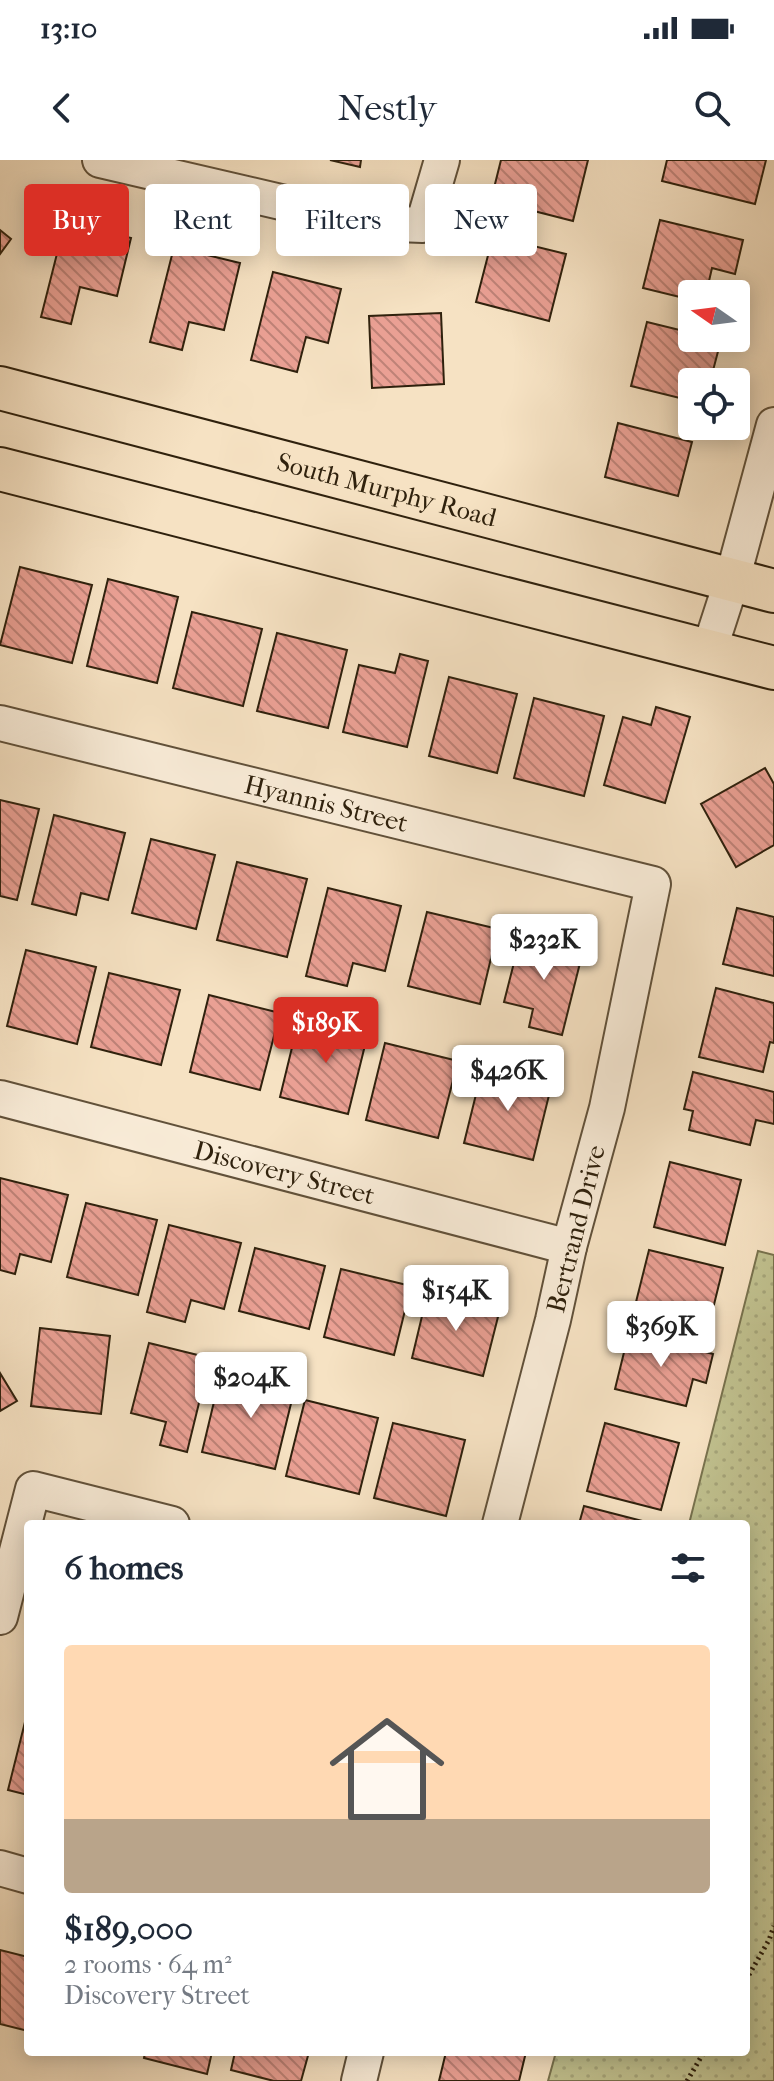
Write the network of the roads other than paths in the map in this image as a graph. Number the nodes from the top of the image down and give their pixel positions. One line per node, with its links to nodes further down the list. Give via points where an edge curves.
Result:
1 (100, 160): 2 (street, via 371,223 423,225)
2 (439, 171)
3 (0, 388): 6 (main road, South Murphy Road)
4 (774, 425): 6 (street)
5 (0, 469): 8 (main road)
6 (732, 580): 7 (main road, South Murphy Road); 8 (street)
7 (774, 591)
8 (709, 651): 9 (main road)
9 (774, 668)
10 (0, 723): 11 (street, Hyannis Street)
11 (653, 884): 13 (street, Bertrand Drive, via 607,1108)
12 (0, 1098): 13 (street, Discovery Street)
13 (569, 1247): 16 (street, Bertrand Drive)
14 (25, 1520): 15 (street, via 33,1489)
15 (156, 1520)
16 (501, 1520)
17 (24, 1524): 18 (street)
18 (0, 1617)
19 (0, 1868): 20 (street)
20 (24, 1875)
21 (365, 2056): 22 (street)
22 (359, 2081)

